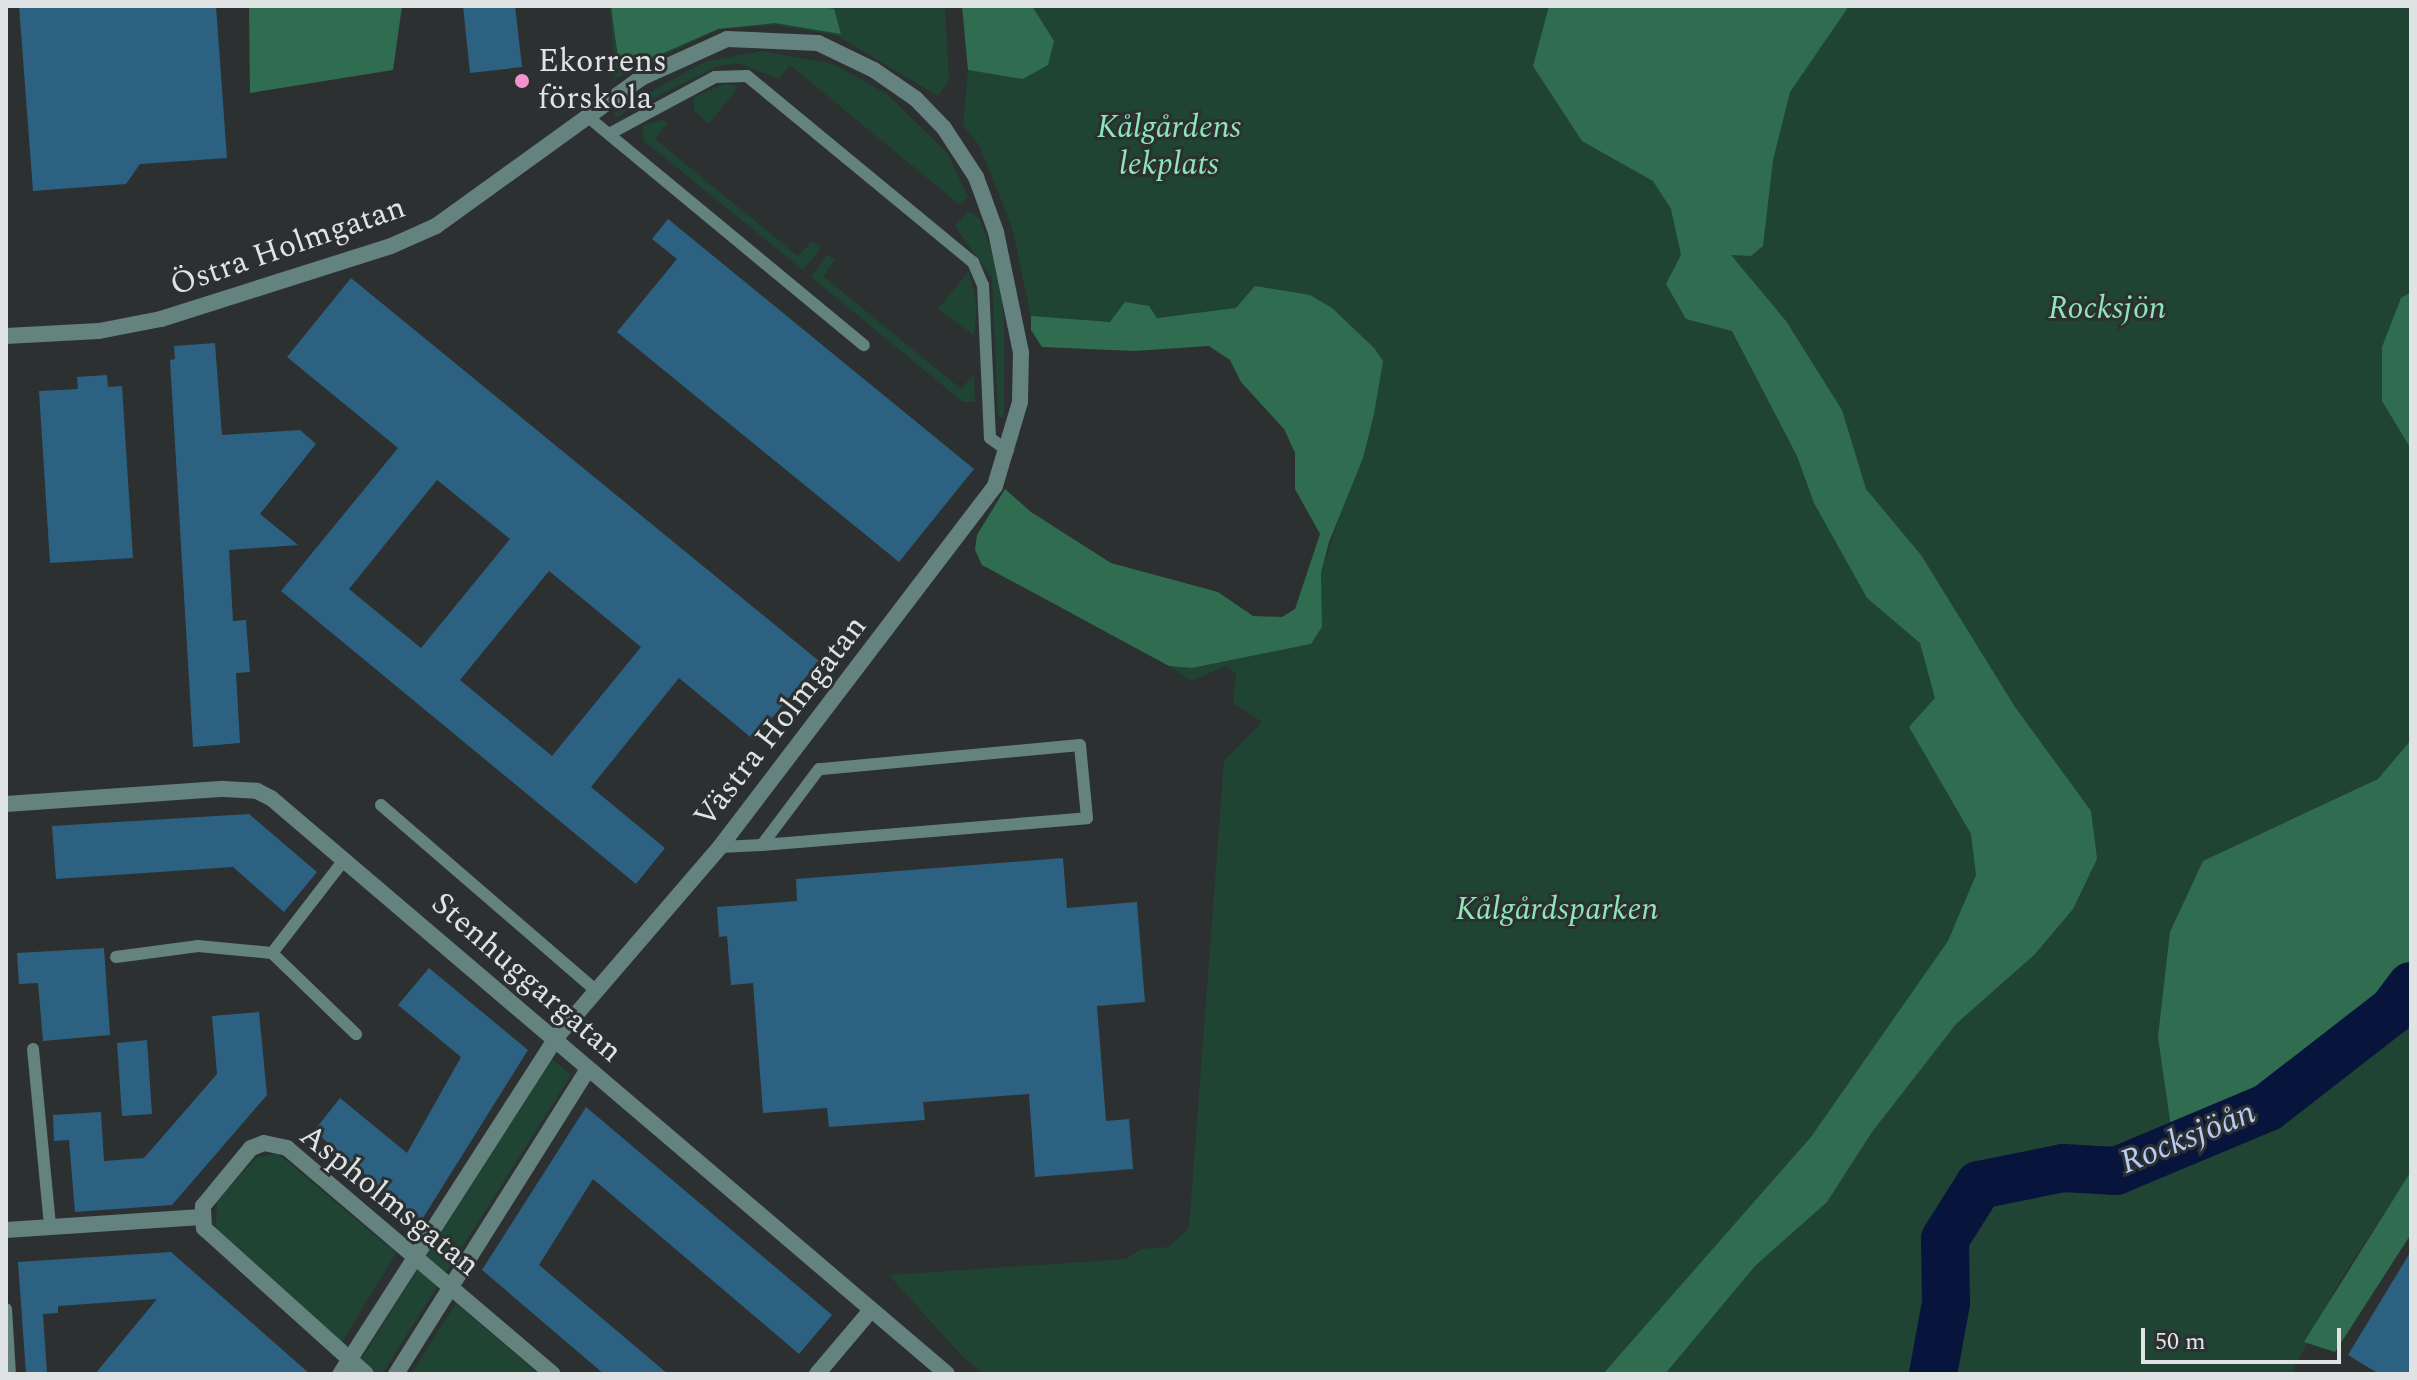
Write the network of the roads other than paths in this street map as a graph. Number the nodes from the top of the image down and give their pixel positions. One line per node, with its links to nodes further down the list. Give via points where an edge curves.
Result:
1 (588, 117): 2 (lane); 3 (street, Östra Holmgatan, via 436,226 391,246 161,319 99,331); 5 (street, Östra Holmgatan, via 641,78 740,39 818,43 874,70 916,99 944,128 976,177 1011,286 1021,353 1020,402)
2 (609, 134): 4 (lane); 5 (lane, via 715,77 747,76 973,262 983,285 990,438)
3 (6, 336)
4 (864, 345)
5 (1010, 446): 9 (street, Västra Holmgatan, via 995,486 945,557)
6 (6, 804): 10 (street, Stenhuggargatan, via 257,791)
7 (381, 805): 13 (lane)
8 (762, 845): 8 (lane, via 1087,818 1080,745 819,769); 9 (lane)
9 (720, 847): 13 (street, Västra Holmgatan)
10 (344, 860): 11 (lane); 15 (street, Stenhuggargatan)
11 (272, 953): 12 (lane, via 198,946); 14 (lane)
12 (116, 957)
13 (598, 992): 15 (street, Västra Holmgatan)
14 (356, 1034)
15 (556, 1038): 17 (street, Stenhuggargatan); 21 (street)
16 (33, 1049): 19 (lane)
17 (588, 1069): 22 (street); 24 (street, Stenhuggargatan)
18 (202, 1217): 19 (street); 21 (street, Aspholmsgatan, via 203,1206 251,1148 274,1143 287,1148); 25 (street, via 212,1240)
19 (50, 1227): 20 (street)
20 (6, 1230)
21 (415, 1256): 22 (street, Aspholmsgatan); 25 (street)
22 (450, 1286): 29 (street); 30 (street, Aspholmsgatan)
23 (6, 1309): 26 (lane)
24 (871, 1310): 31 (street); 32 (street, Stenhuggargatan)
25 (349, 1358): 27 (street); 28 (street)
26 (10, 1374)
27 (340, 1374)
28 (366, 1374)
29 (396, 1374)
30 (553, 1374)
31 (817, 1374)
32 (947, 1374)

